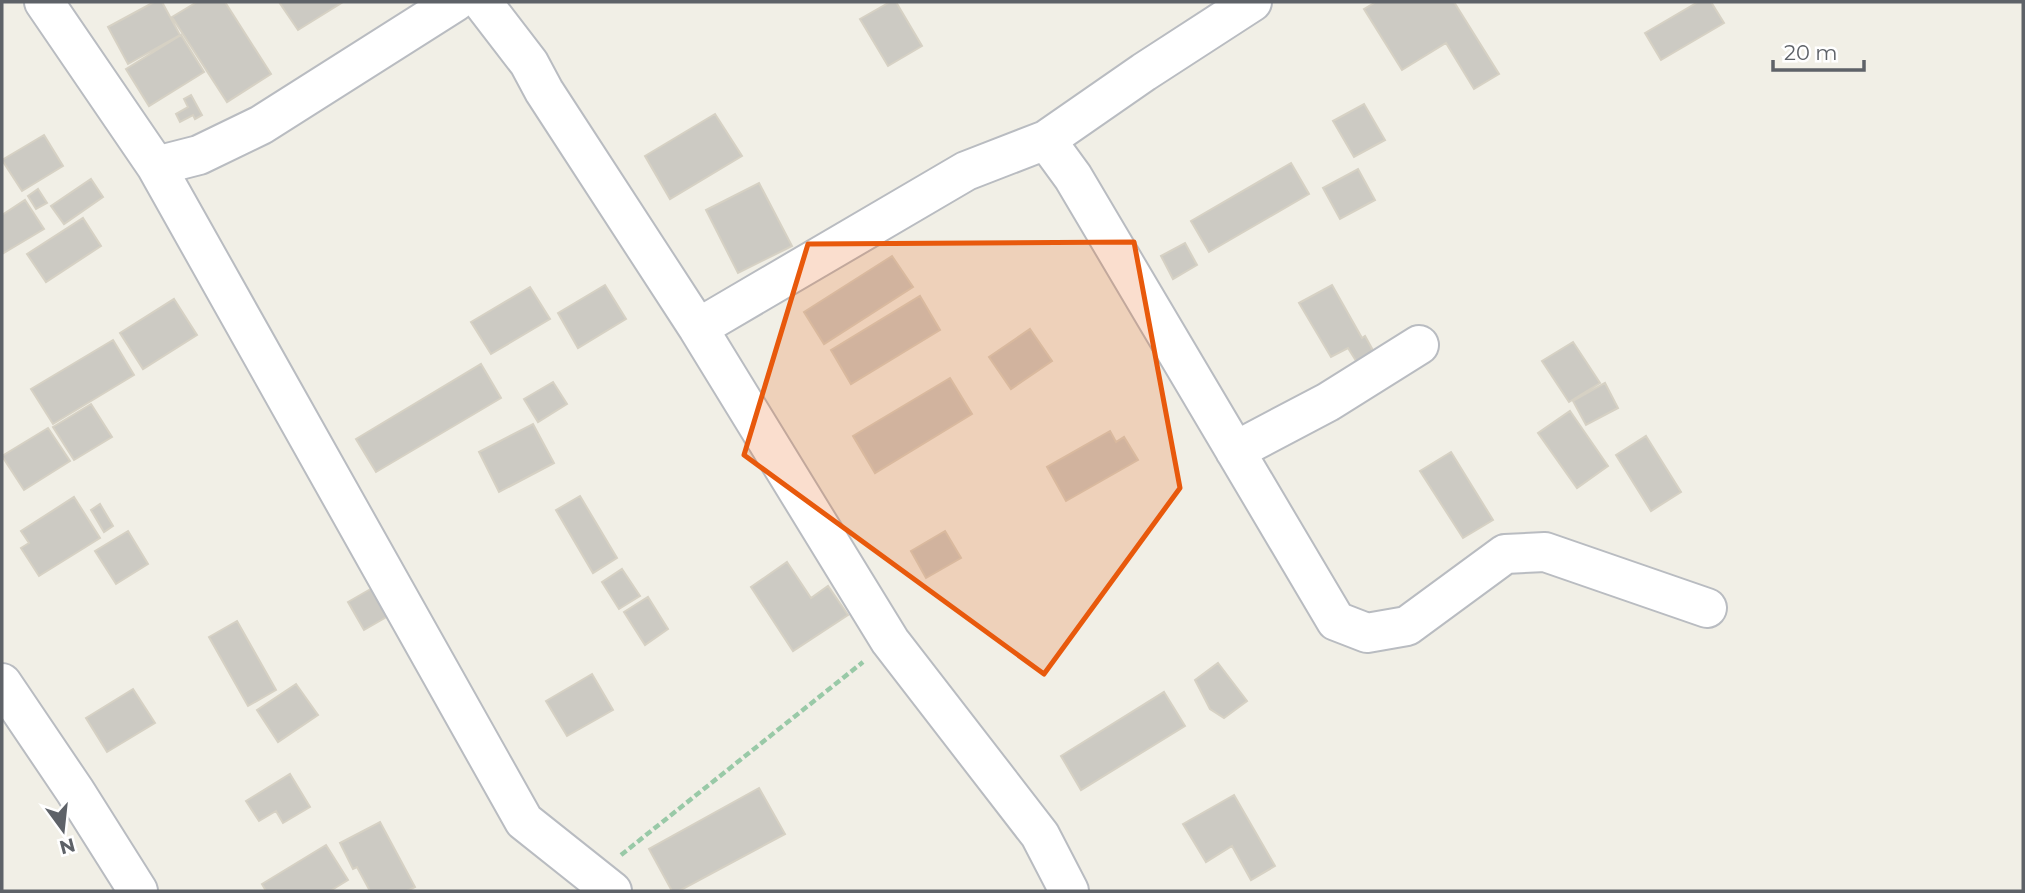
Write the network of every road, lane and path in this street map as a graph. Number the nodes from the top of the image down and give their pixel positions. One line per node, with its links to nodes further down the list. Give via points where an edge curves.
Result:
1 (44, 2): 6 (street)
2 (455, 2): 6 (street, via 261,125 199,155)
3 (482, 2): 7 (street, via 529,63)
4 (1252, 2): 5 (street)
5 (1046, 140): 7 (street, via 966,171); 9 (street, via 1073,177)
6 (156, 166): 13 (street, via 524,821)
7 (698, 328): 11 (street)
8 (1419, 345): 9 (street, via 1328,402)
9 (1235, 451): 10 (street, via 1336,621 1367,633 1407,626 1505,554 1545,552)
10 (1707, 608)
11 (890, 641): 13 (path); 15 (street, via 1040,835)
12 (2, 683): 14 (street)
13 (602, 884)
14 (138, 891)
15 (1069, 891)

